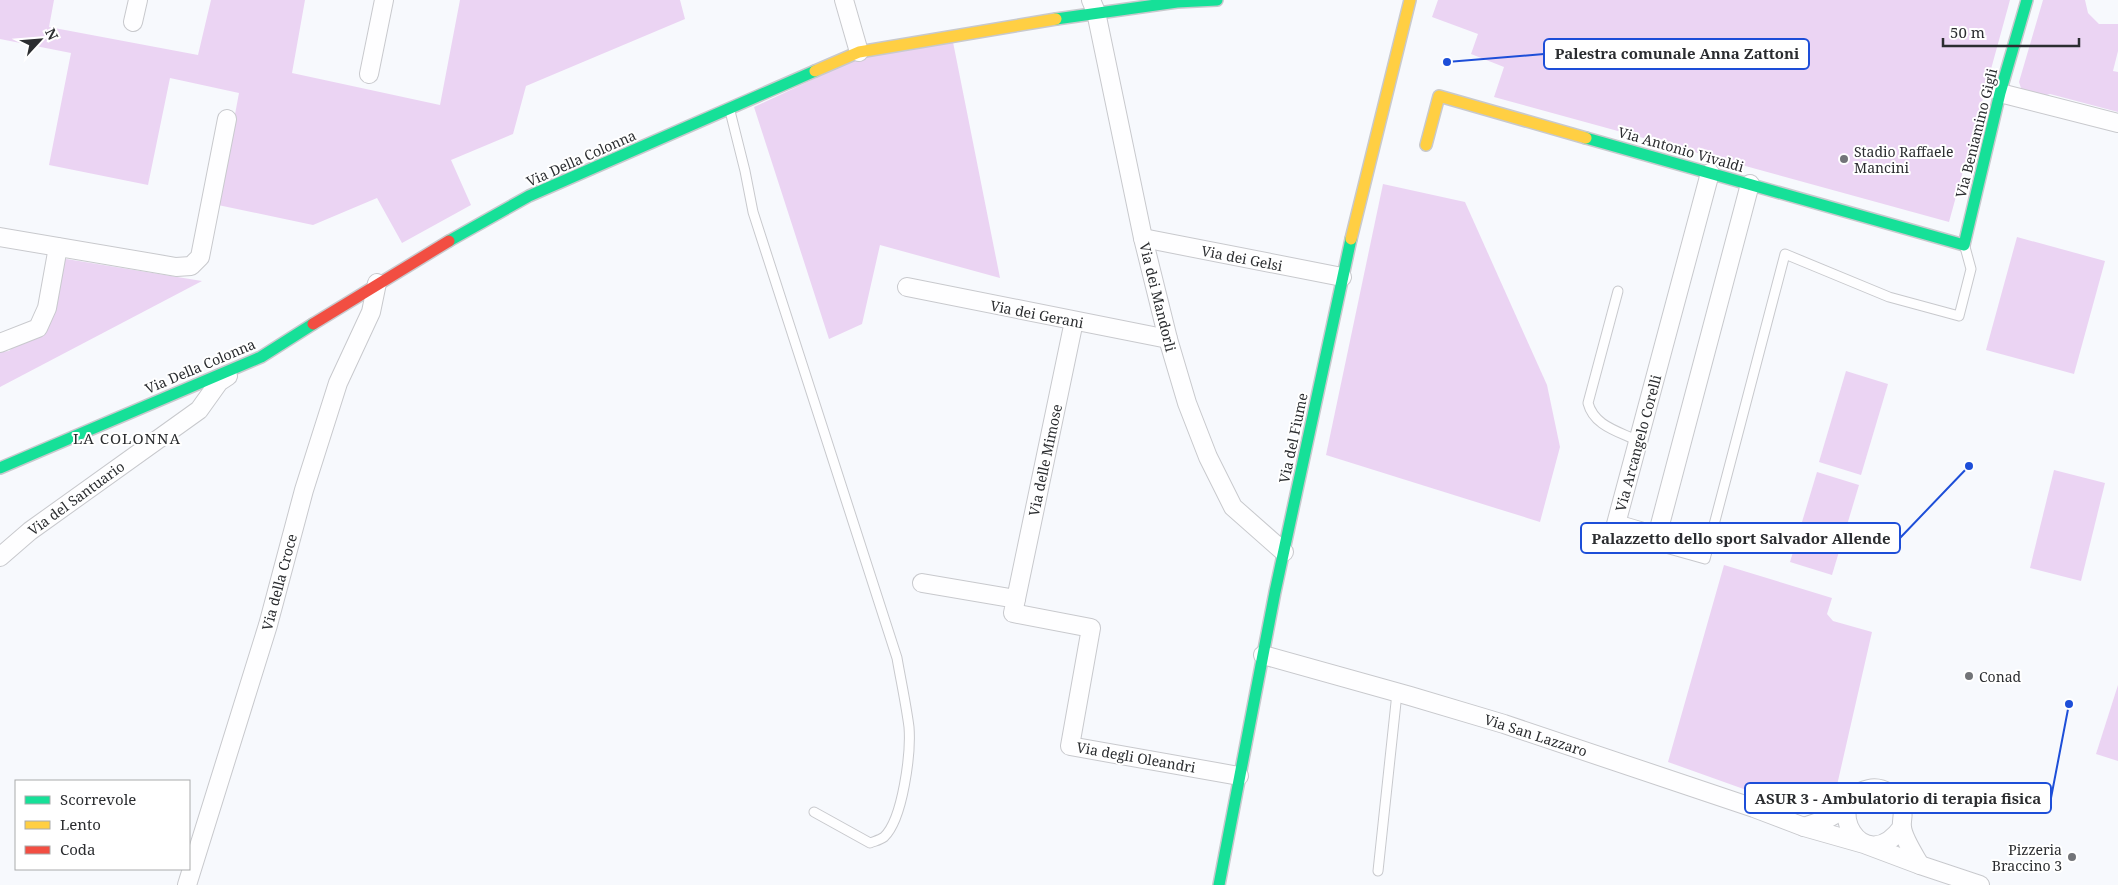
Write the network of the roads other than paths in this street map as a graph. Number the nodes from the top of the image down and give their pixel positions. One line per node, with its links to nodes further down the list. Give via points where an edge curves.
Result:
1 (138, 0): 8 (street)
2 (384, 0): 10 (street)
3 (844, 0): 9 (street)
4 (1217, 0): 7 (street, Via Della Colonna)
5 (1410, 0): 22 (street, Via del Fiume, via 1386,86)
6 (2027, 0): 11 (street, Via Beniamino Gigli)
7 (1093, 6): 9 (street, Via Della Colonna); 19 (street, Via dei Mandorli)
8 (134, 22)
9 (859, 52): 12 (street, Via Della Colonna)
10 (370, 74)
11 (2000, 93): 14 (street); 20 (street, Via Beniamino Gigli)
12 (729, 110): 23 (street, Via Della Colonna, via 529,196); 41 (lane, via 753,212 898,658 909,728 901,804 893,825 883,838 870,843)
13 (228, 119): 21 (street, via 200,257 191,266 176,267)
14 (2118, 122)
15 (1426, 145): 16 (street, Via Antonio Vivaldi, via 1439,96)
16 (1710, 173): 17 (street, Via Antonio Vivaldi); 30 (street, Via Arcangelo Corelli)
17 (1750, 184): 20 (street, Via Antonio Vivaldi); 32 (street)
18 (0, 237): 21 (street)
19 (1142, 238): 22 (street, Via dei Gelsi); 27 (street, Via dei Mandorli)
20 (1964, 245): 32 (lane, via 1971,269 1959,316 1889,297 1786,254 1705,559 1662,547)
21 (58, 246): 28 (street, via 47,308 38,328)
22 (1342, 277): 33 (street, Via del Fiume)
23 (377, 283): 29 (street, Via Della Colonna, via 261,357); 47 (street, Via della Croce, via 371,312 338,383 304,490 268,625)
24 (907, 287): 26 (street, Via dei Gerani)
25 (1618, 291): 30 (lane, via 1588,403 1599,422)
26 (1074, 321): 27 (street, Via dei Gerani); 36 (street, Via delle Mimose)
27 (1168, 339): 33 (street, Via dei Mandorli, via 1204,448 1233,507)
28 (0, 343)
29 (244, 364): 31 (street, Via Della Colonna); 34 (street, Via del Santuario, via 218,382 199,410 30,531)
30 (1638, 441): 32 (street, Via Arcangelo Corelli, via 1616,524)
31 (0, 468)
32 (1657, 536)
33 (1284, 552): 37 (street, Via del Fiume)
34 (0, 557)
35 (922, 582): 36 (street)
36 (1016, 600): 39 (street, Via degli Oleandri, via 1013,613 1092,628 1070,746)
37 (1263, 656): 38 (street, Via San Lazzaro); 39 (street, Via del Fiume)
38 (1397, 693): 42 (street, Via San Lazzaro, via 1504,724); 46 (lane)
39 (1239, 776): 48 (street, Via del Fiume)
40 (1848, 807): 42 (street); 43 (street, via 1860,792 1880,788 1893,794 1899,802 1904,818); 44 (street, Via San Lazzaro, via 1848,828)
41 (814, 812)
42 (1804, 827): 44 (street, Via San Lazzaro)
43 (1902, 828): 44 (street, Via San Lazzaro, via 1884,844); 45 (street)
44 (1864, 844): 45 (street, Via San Lazzaro)
45 (1920, 865): 49 (street, Via San Lazzaro)
46 (1378, 871)
47 (188, 885)
48 (1219, 885)
49 (1980, 885)

